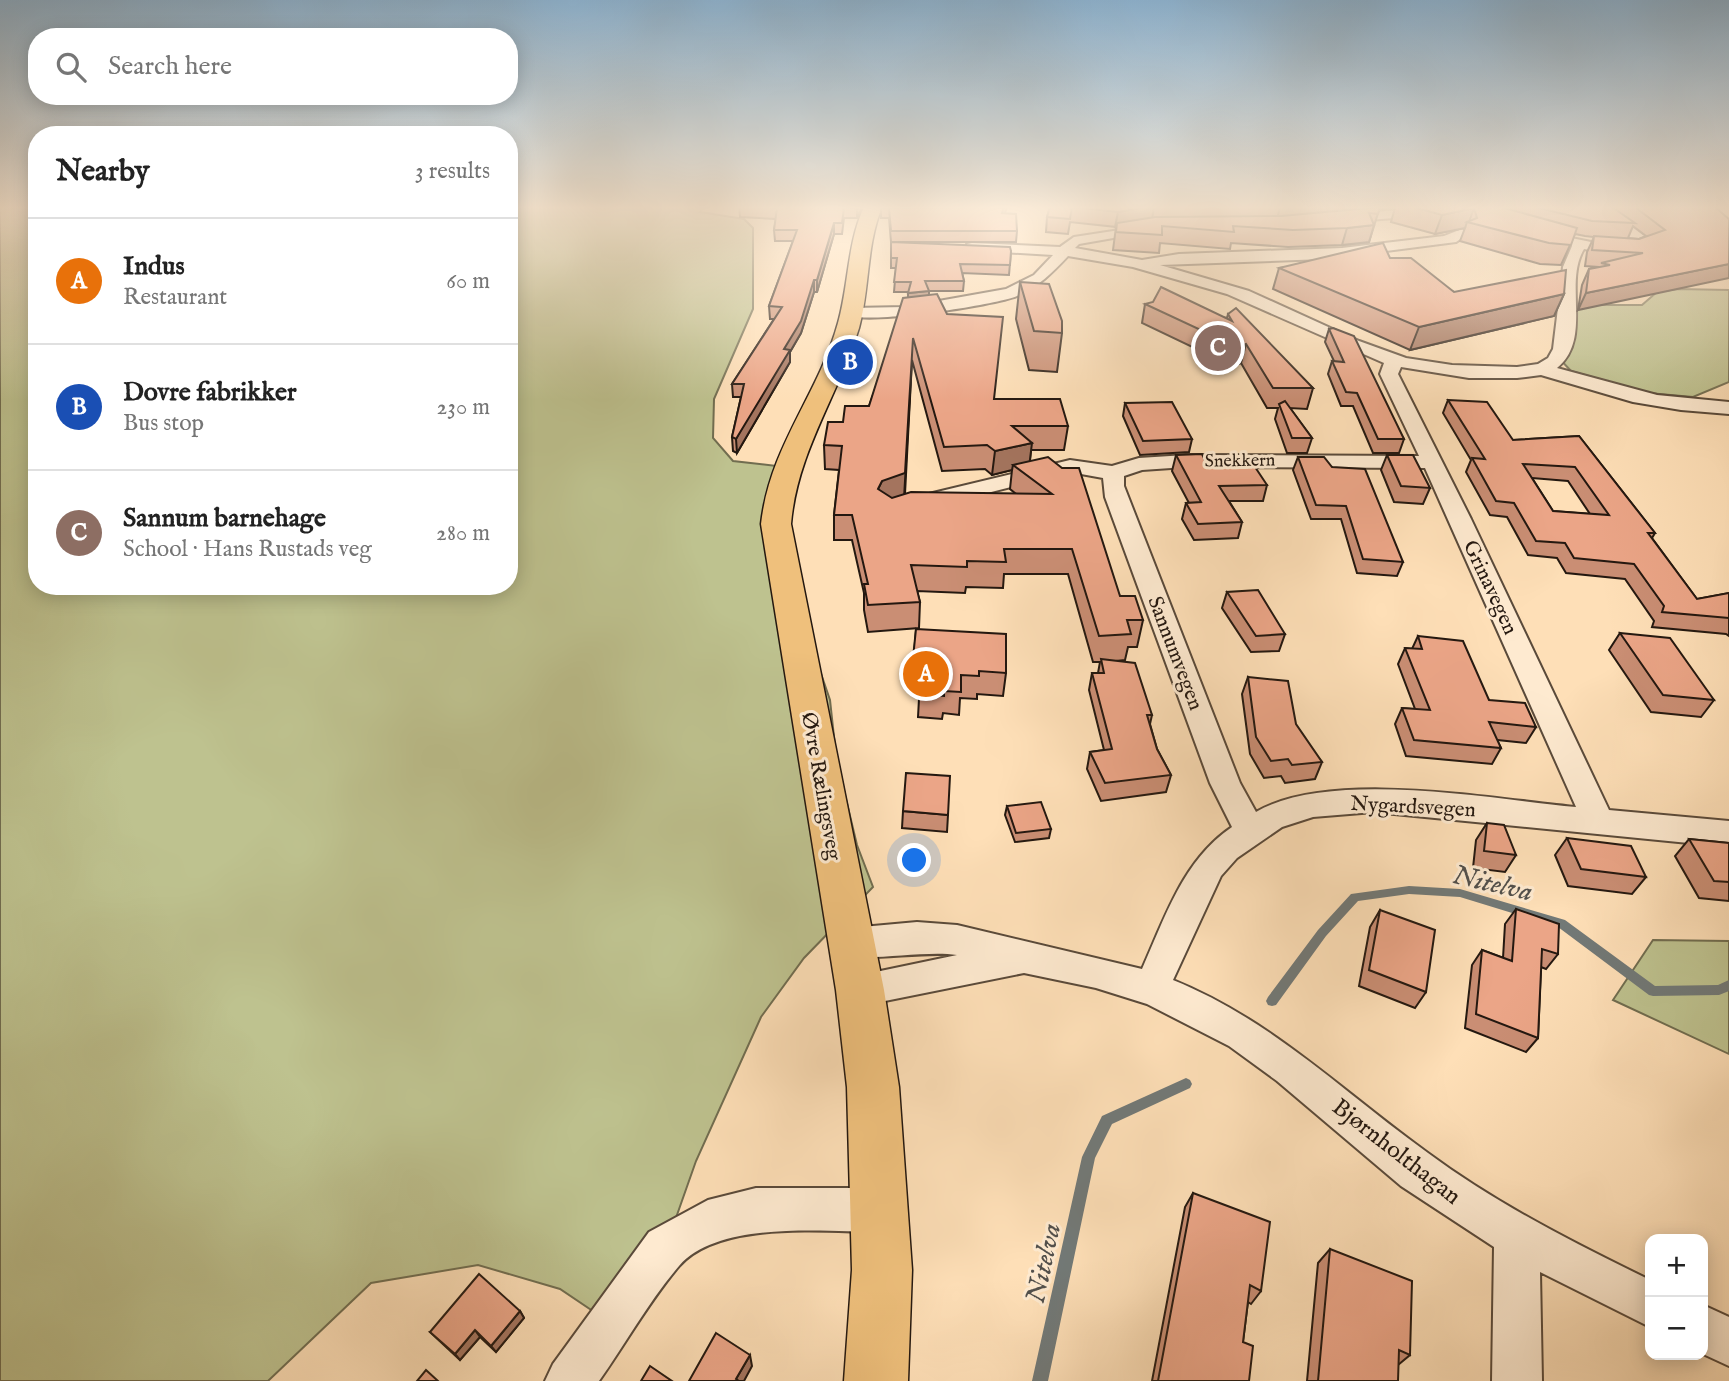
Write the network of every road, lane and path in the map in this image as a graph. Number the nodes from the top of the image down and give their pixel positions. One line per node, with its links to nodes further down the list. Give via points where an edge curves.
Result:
1 (859, 271): 7 (main road, Øvre Rælingsveg)
2 (1045, 271): 7 (street, via 1010,293 905,312)
3 (1167, 271): 8 (street, via 1242,294)
4 (1277, 271): 6 (street)
5 (1570, 271): 9 (street, via 1569,314 1559,354)
6 (1280, 273)
7 (851, 313): 20 (main road, Øvre Rælingsveg, via 786,467 778,491 776,524)
8 (1398, 361): 9 (street, via 1455,372); 13 (street, Grinavegen, via 1389,374)
9 (1541, 369): 10 (street, via 1617,394)
10 (1702, 408): 11 (street); 12 (street)
11 (1729, 408)
12 (1729, 421)
13 (1431, 462): 14 (street, Snekkern, via 1186,461 1139,464); 16 (street, Grinavegen)
14 (1114, 473): 15 (street, Snekkern, via 1060,467); 17 (street, Sannumvegen, via 1116,497 1225,783)
15 (903, 509)
16 (1597, 819): 17 (street, Nygardsvegen, via 1374,800 1311,806); 18 (street, Nygardsvegen)
17 (1250, 830): 21 (street, Nygardsvegen, via 1209,867)
18 (1729, 834)
19 (1026, 958): 20 (street); 20 (street, via 955,940 922,937); 21 (street)
20 (855, 967): 22 (main road, Øvre Rælingsveg, via 873,1087)
21 (1152, 987): 23 (street, Bjørnholthagan, via 1270,1052 1413,1168)
22 (881, 1210): 27 (street, via 757,1210 708,1222 665,1248); 28 (main road, Øvre Rælingsveg)
23 (1517, 1236): 24 (street, Bjørnholthagan); 29 (street)
24 (1645, 1301)
25 (1708, 1332): 26 (street)
26 (1729, 1342)
27 (570, 1381)
28 (876, 1381)
29 (1517, 1381)

